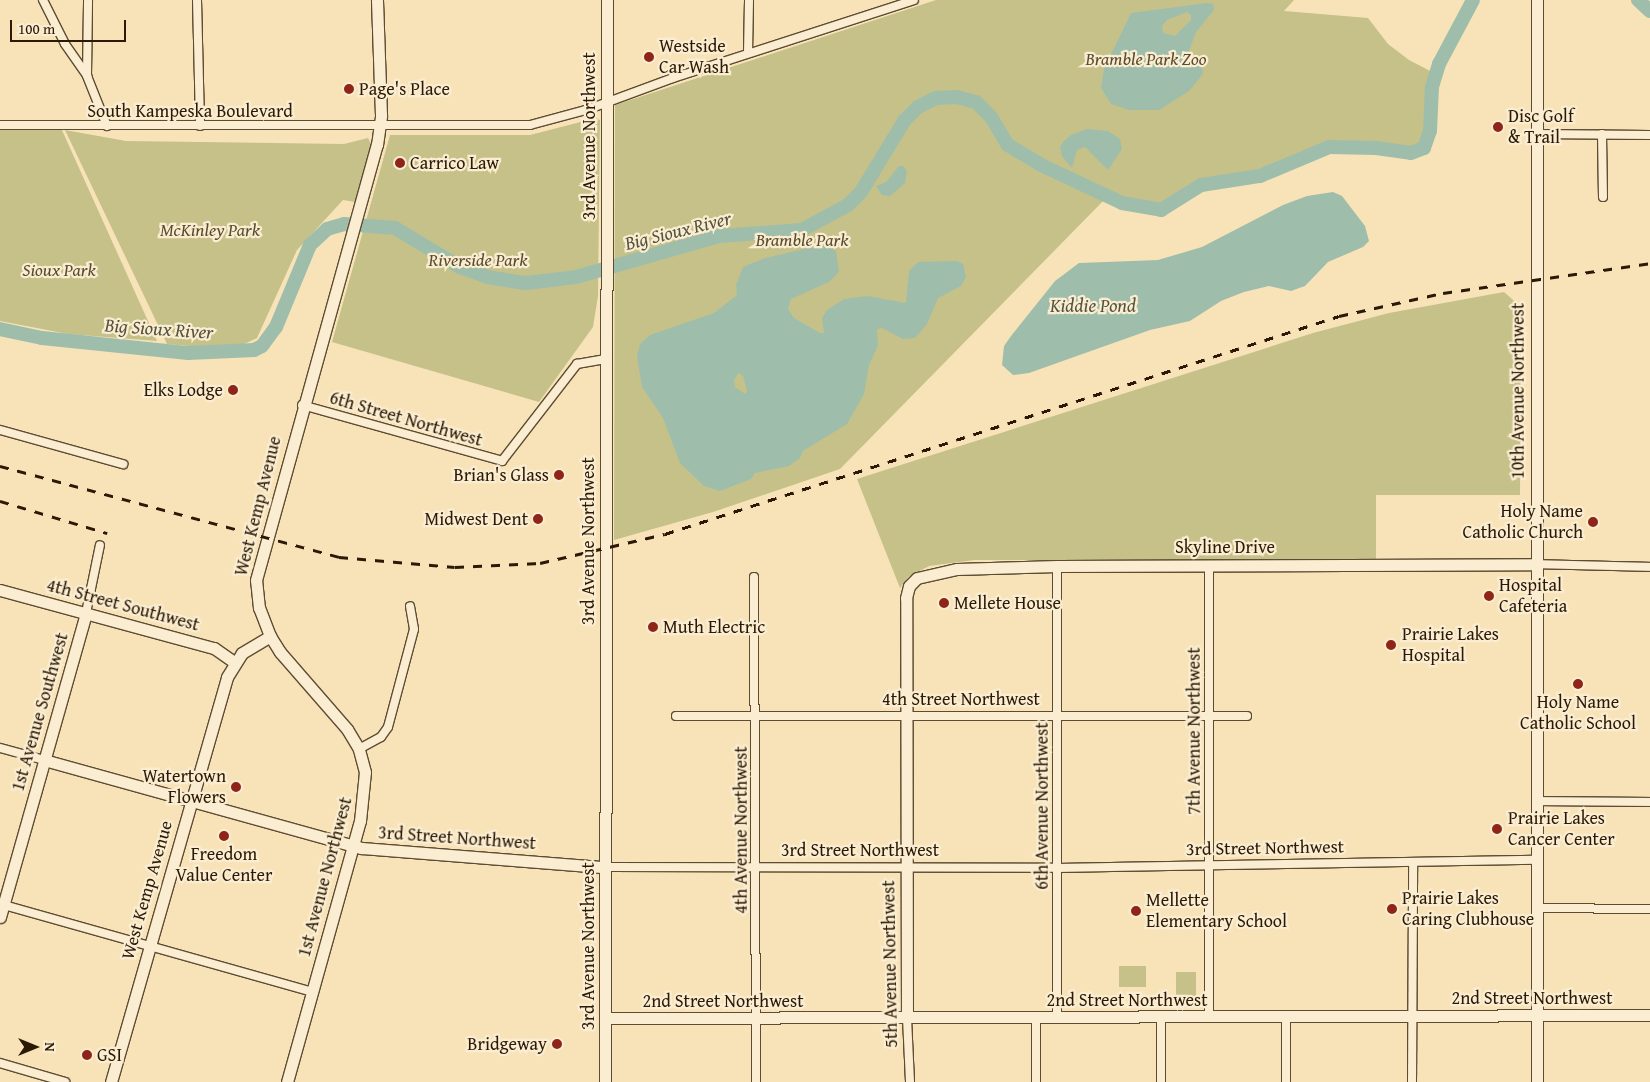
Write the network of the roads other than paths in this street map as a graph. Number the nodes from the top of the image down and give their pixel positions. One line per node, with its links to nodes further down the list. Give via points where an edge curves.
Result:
1 (42, 0): 11 (street, via 65,44)
2 (88, 0): 11 (street)
3 (197, 0): 15 (street)
4 (377, 0): 16 (street, West Kemp Avenue)
5 (607, 0): 12 (street, 3rd Avenue Northwest)
6 (749, 0): 10 (street)
7 (914, 0): 9 (street, South Kampeska Boulevard)
8 (1537, 0): 17 (street, 10th Avenue Northwest)
9 (896, 3): 10 (street, South Kampeska Boulevard)
10 (748, 53): 12 (street, South Kampeska Boulevard)
11 (87, 76): 14 (street)
12 (606, 101): 16 (street, South Kampeska Boulevard, via 551,121 518,126); 21 (street, 3rd Avenue Northwest)
13 (0, 125): 14 (street, South Kampeska Boulevard)
14 (107, 126): 15 (street, South Kampeska Boulevard)
15 (200, 126): 16 (street, South Kampeska Boulevard)
16 (380, 127): 22 (street, West Kemp Avenue)
17 (1535, 134): 18 (street); 26 (street, 10th Avenue Northwest)
18 (1602, 134): 19 (street); 20 (street)
19 (1650, 135)
20 (1603, 197)
21 (606, 359): 22 (street, 6th Street Northwest, via 577,364 502,461); 53 (street, 3rd Avenue Northwest)
22 (302, 405): 35 (street, West Kemp Avenue, via 257,570 257,598)
23 (0, 430): 24 (street)
24 (123, 464)
25 (100, 545): 34 (street, 1st Avenue Southwest)
26 (1535, 564): 27 (street, Skyline Drive); 29 (street); 47 (street, 10th Avenue Northwest)
27 (1209, 565): 28 (street, Skyline Drive); 39 (street, 7th Avenue Northwest)
28 (1057, 566): 31 (street, Skyline Drive, via 957,569); 38 (street, 6th Avenue Northwest)
29 (1650, 567)
30 (754, 577): 41 (street, 4th Avenue Northwest)
31 (916, 578): 42 (street, 5th Avenue Northwest, via 909,586 906,598)
32 (0, 590): 34 (street, 4th Street Southwest)
33 (410, 606): 44 (street, via 414,629 388,727 381,737)
34 (86, 613): 36 (street, 4th Street Southwest, via 214,648); 45 (street, 1st Avenue Southwest)
35 (270, 636): 36 (street, via 248,648); 44 (street, via 347,729)
36 (234, 662): 46 (street, West Kemp Avenue)
37 (676, 716): 41 (street, 4th Street Northwest)
38 (1057, 716): 39 (street, 4th Street Northwest); 42 (street, 4th Street Northwest); 56 (street, 6th Avenue Northwest)
39 (1208, 716): 40 (street, 4th Street Northwest); 52 (street, 7th Avenue Northwest)
40 (1247, 716)
41 (756, 717): 42 (street, 4th Street Northwest); 54 (street, 4th Avenue Northwest)
42 (907, 717): 55 (street, 5th Avenue Northwest)
43 (0, 748): 45 (street)
44 (359, 750): 49 (street, 1st Avenue Northwest, via 365,772 365,795)
45 (44, 760): 46 (street, 3rd Street Northwest); 59 (street, 1st Avenue Southwest)
46 (191, 800): 49 (street, 3rd Street Northwest); 60 (street, West Kemp Avenue)
47 (1536, 802): 48 (street); 50 (street, 10th Avenue Northwest)
48 (1650, 802)
49 (353, 846): 53 (street, 3rd Street Northwest); 61 (street, 1st Avenue Northwest)
50 (1536, 860): 51 (street, 3rd Street Northwest); 57 (street, 10th Avenue Northwest)
51 (1413, 864): 52 (street, 3rd Street Northwest); 64 (street)
52 (1209, 866): 56 (street, 3rd Street Northwest); 67 (street, 7th Avenue Northwest)
53 (605, 867): 54 (street, 3rd Street Northwest); 68 (street, 3rd Avenue Northwest)
54 (757, 867): 55 (street, 3rd Street Northwest); 69 (street, 4th Avenue Northwest)
55 (905, 867): 56 (street, 3rd Street Northwest); 70 (street, 5th Avenue Northwest)
56 (1058, 868): 72 (street, 6th Avenue Northwest)
57 (1536, 908): 58 (street); 65 (street, 10th Avenue Northwest)
58 (1650, 908)
59 (1, 909): 60 (street)
60 (149, 946): 61 (street); 75 (street, West Kemp Avenue)
61 (312, 992): 76 (street, 1st Avenue Northwest)
62 (1650, 1015): 65 (street, 2nd Street Northwest)
63 (1286, 1016): 64 (street, 2nd Street Northwest); 67 (street, 2nd Street Northwest); 82 (street)
64 (1412, 1016): 65 (street, 2nd Street Northwest); 83 (street)
65 (1537, 1016): 84 (street, 10th Avenue Northwest)
66 (1161, 1017): 67 (street, 2nd Street Northwest); 72 (street, 2nd Street Northwest); 81 (street)
67 (1210, 1017)
68 (605, 1018): 69 (street, 2nd Street Northwest); 77 (street, 3rd Avenue Northwest)
69 (756, 1018): 70 (street, 2nd Street Northwest); 78 (street, 4th Avenue Northwest)
70 (907, 1018): 71 (street, 2nd Street Northwest); 79 (street, 5th Avenue Northwest)
71 (1036, 1018): 72 (street, 2nd Street Northwest); 80 (street)
72 (1058, 1018)
73 (0, 1063): 74 (street)
74 (65, 1082)
75 (111, 1082)
76 (287, 1082)
77 (605, 1082)
78 (756, 1082)
79 (910, 1082)
80 (1036, 1082)
81 (1161, 1082)
82 (1286, 1082)
83 (1412, 1082)
84 (1537, 1082)

